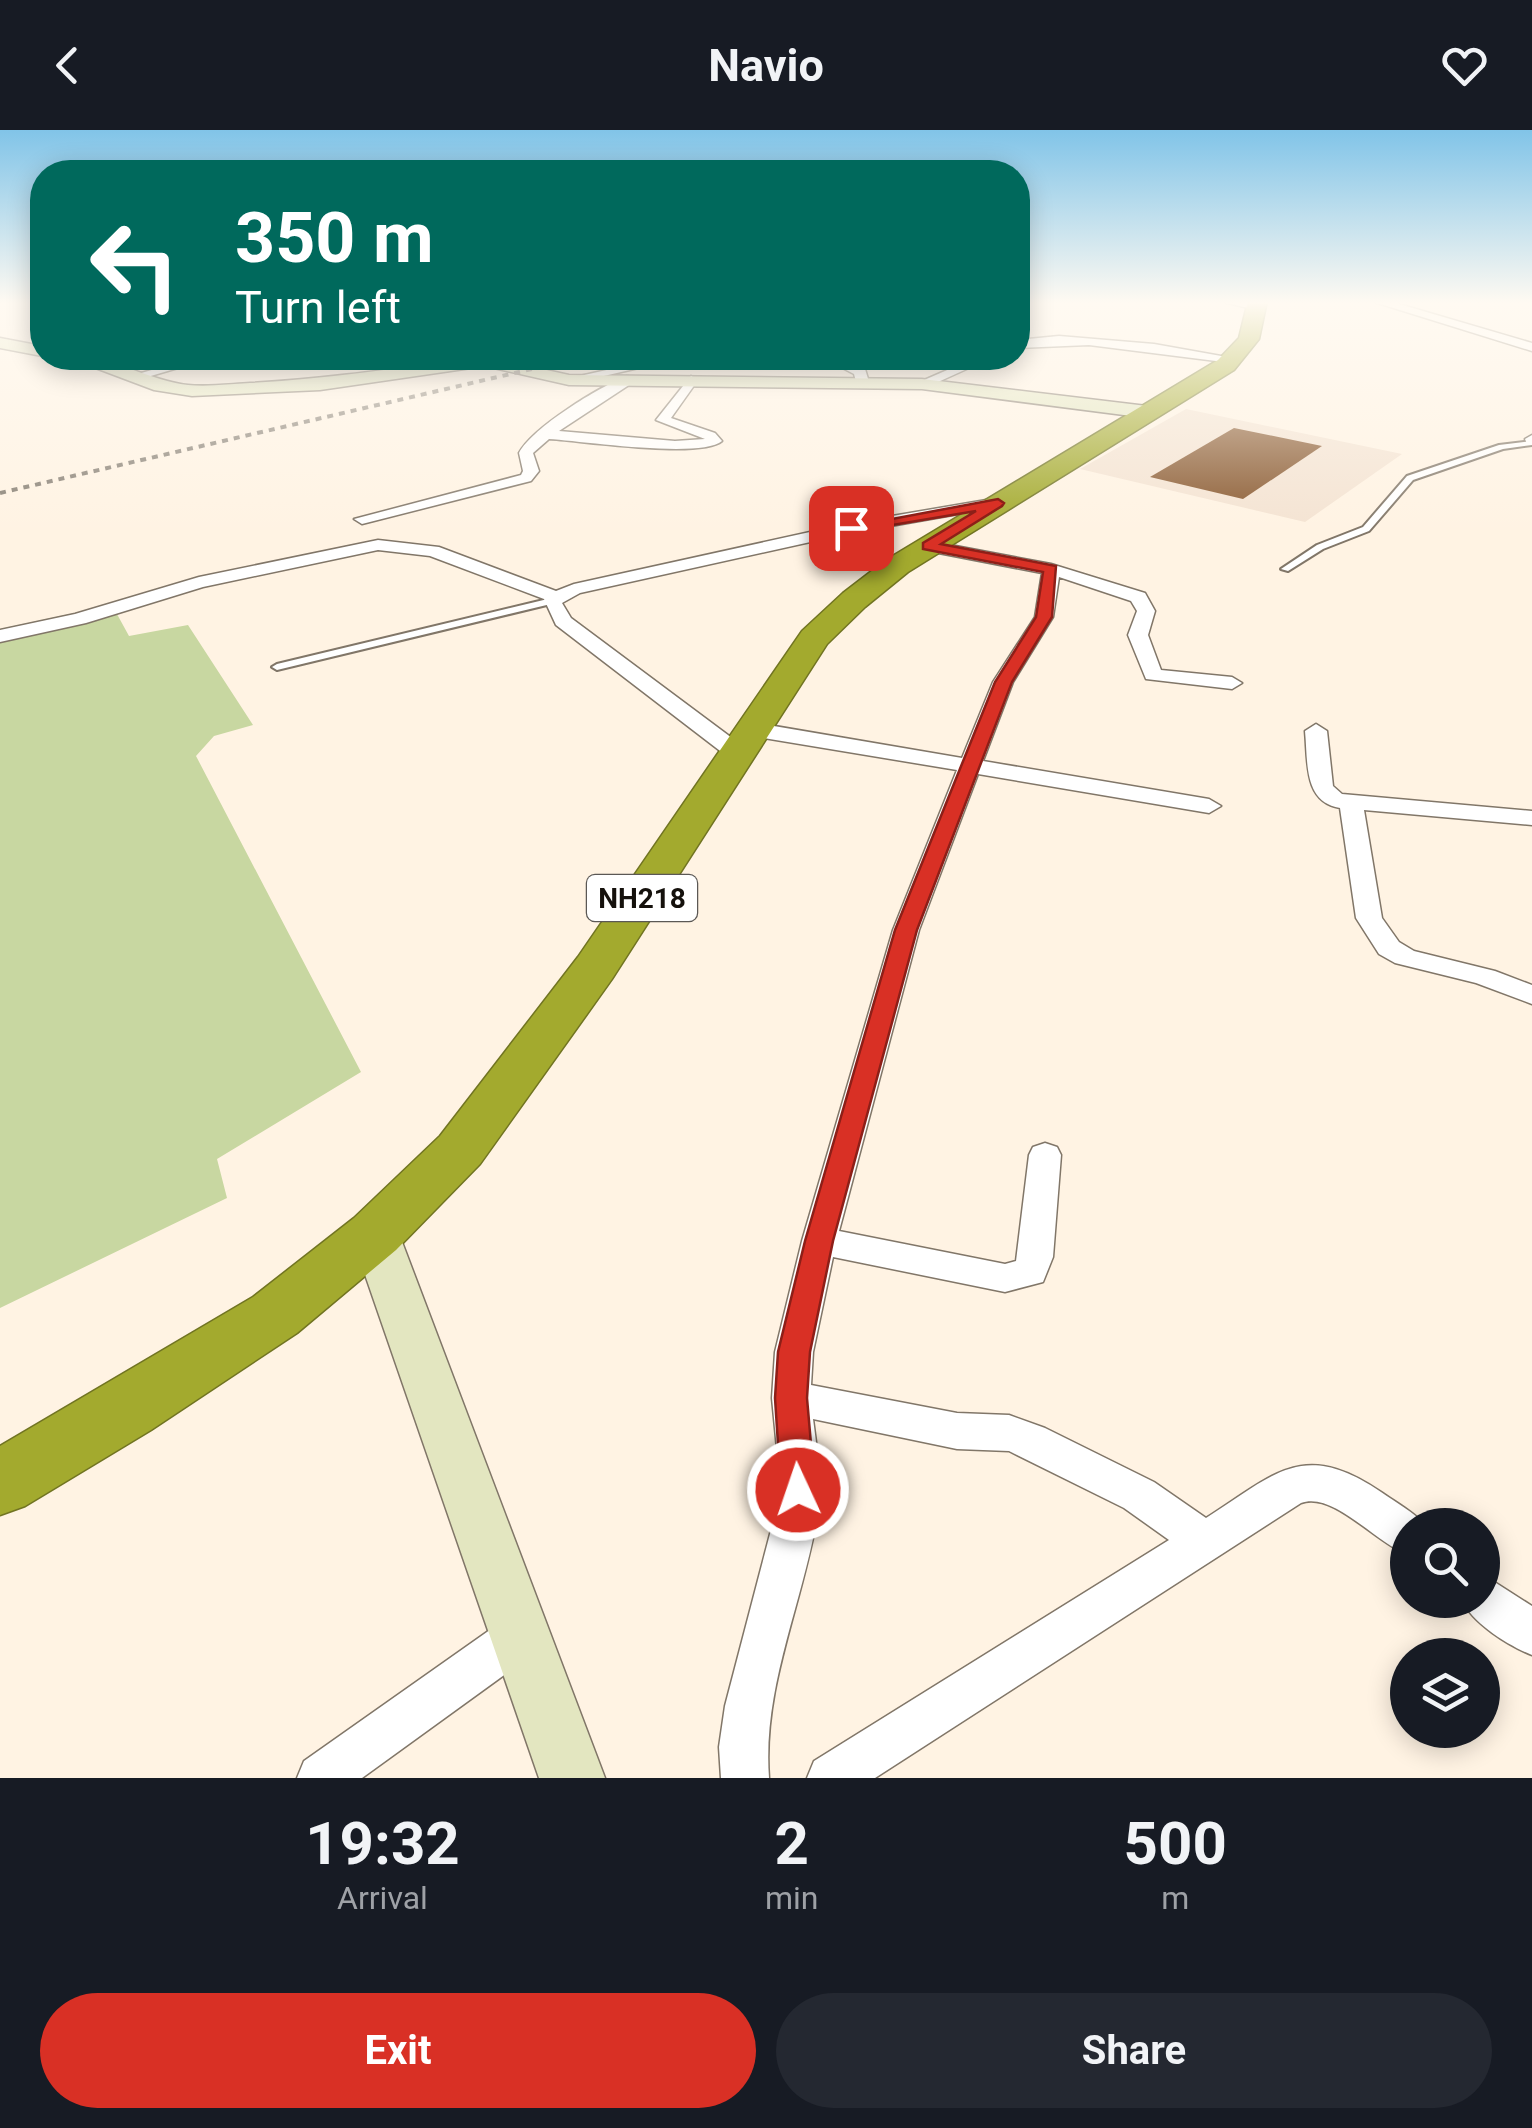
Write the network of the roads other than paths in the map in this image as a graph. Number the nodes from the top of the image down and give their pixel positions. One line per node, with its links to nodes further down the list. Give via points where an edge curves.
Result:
1 (142, 378): 2 (street, via 172,389 235,391)
2 (369, 378)
3 (560, 378): 8 (street)
4 (579, 378): 8 (street)
5 (861, 378): 11 (street)
6 (937, 378): 12 (street)
7 (1203, 378): 13 (highway, NH218)
8 (569, 380): 9 (street)
9 (627, 380): 10 (street); 14 (street)
10 (691, 380): 11 (street); 14 (street, via 663,420 710,436 711,443)
11 (862, 382): 12 (street)
12 (922, 384): 13 (street)
13 (1147, 412): 16 (highway, NH218)
14 (545, 434): 17 (street, via 526,452 526,478 362,519)
15 (1532, 441): 20 (lane, via 1410,478 1366,529)
16 (998, 503): 18 (highway, NH218); 21 (street, via 851,528 574,589)
17 (389, 545): 21 (street, via 460,560); 22 (street, via 199,582)
18 (928, 546): 19 (street); 26 (highway, NH218, via 814,638)
19 (1050, 569): 24 (street, via 1143,601 1138,635 1153,675); 27 (street, via 1044,617 1003,682)
20 (1284, 569)
21 (554, 599): 23 (lane); 26 (street, via 563,621)
22 (0, 636)
23 (277, 667)
24 (1232, 683)
25 (1316, 731): 28 (street, via 1322,788)
26 (744, 740): 27 (street); 33 (highway, NH218, via 516,1076 460,1150)
27 (972, 765): 29 (street); 34 (street, via 906,930)
28 (1352, 803): 30 (street); 31 (street, via 1369,918 1388,948)
29 (1209, 806)
30 (1532, 818)
31 (1532, 994)
32 (1044, 1156): 34 (street, via 1035,1257 1030,1272 1019,1278)
33 (375, 1234): 36 (highway, NH218, via 275,1315); 41 (street)
34 (819, 1241): 35 (street, via 799,1320)
35 (791, 1398): 38 (street, via 1020,1437 1140,1495); 44 (street, via 797,1511 748,1706)
36 (0, 1483)
37 (1390, 1523): 38 (street, via 1341,1488 1310,1481)
38 (1207, 1543): 45 (street)
39 (1500, 1609): 40 (street)
40 (1532, 1634)
41 (520, 1636): 42 (street); 43 (street)
42 (321, 1778)
43 (572, 1778)
44 (745, 1778)
45 (831, 1778)

